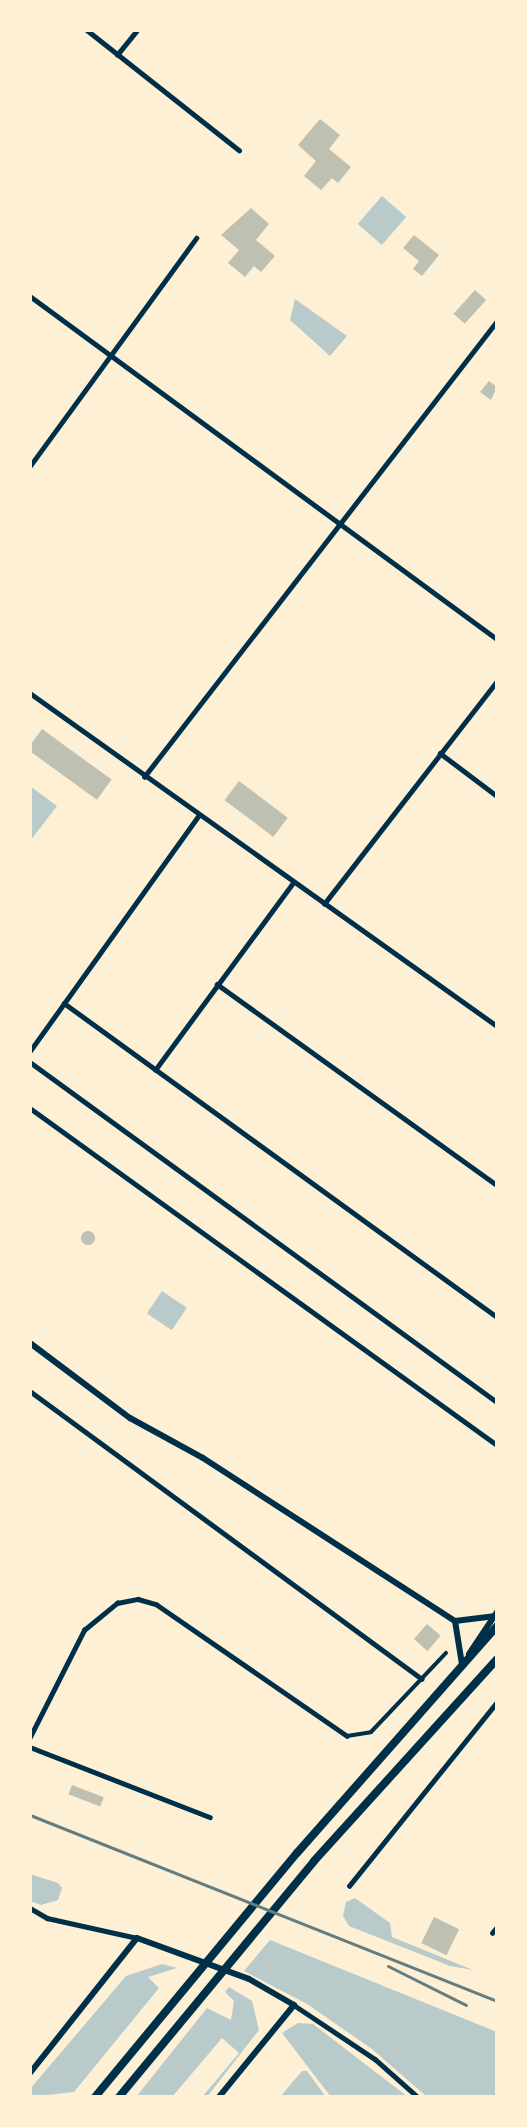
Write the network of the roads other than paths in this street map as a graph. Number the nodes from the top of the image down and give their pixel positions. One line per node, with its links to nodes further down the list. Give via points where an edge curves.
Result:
1 (87, 30): 3 (street)
2 (137, 30): 3 (street)
3 (117, 55): 4 (street)
4 (239, 150)
5 (196, 238): 8 (street)
6 (30, 297): 8 (street)
7 (497, 321): 10 (street)
8 (111, 357): 9 (street); 10 (street)
9 (30, 466)
10 (341, 521): 11 (street); 15 (street)
11 (497, 639)
12 (497, 681): 14 (street)
13 (30, 693): 15 (street)
14 (440, 753): 16 (street); 19 (street)
15 (144, 777): 17 (street)
16 (497, 796)
17 (199, 815): 18 (street); 21 (street)
18 (293, 883): 19 (street); 20 (street)
19 (324, 904): 22 (street)
20 (217, 984): 25 (street); 27 (street)
21 (64, 1003): 23 (street); 25 (street)
22 (497, 1026)
23 (30, 1051)
24 (30, 1062): 31 (street)
25 (155, 1070): 28 (street)
26 (30, 1108): 32 (street)
27 (497, 1185)
28 (497, 1317)
29 (30, 1344): 34 (street, via 130,1418 203,1458)
30 (30, 1390): 39 (street)
31 (497, 1401)
32 (497, 1445)
33 (495, 1614): 34 (street); 38 (street)
34 (455, 1621): 38 (street)
35 (497, 1626): 38 (main road)
36 (446, 1653): 39 (street)
37 (497, 1659): 53 (main road, via 314,1861)
38 (462, 1664): 52 (main road, via 297,1853)
39 (422, 1679): 41 (street, via 371,1732)
40 (497, 1702): 45 (street)
41 (347, 1736): 42 (street, via 156,1604 138,1599 117,1603 84,1630)
42 (30, 1737)
43 (30, 1747): 44 (street)
44 (210, 1817)
45 (349, 1886)
46 (30, 1908): 49 (street, via 48,1918)
47 (497, 1927): 48 (street)
48 (492, 1933)
49 (137, 1938): 50 (street, via 249,1979); 51 (street)
50 (294, 2005): 54 (street); 55 (street, via 375,2059)
51 (30, 2073)
52 (95, 2097)
53 (119, 2097)
54 (219, 2097)
55 (417, 2097)

